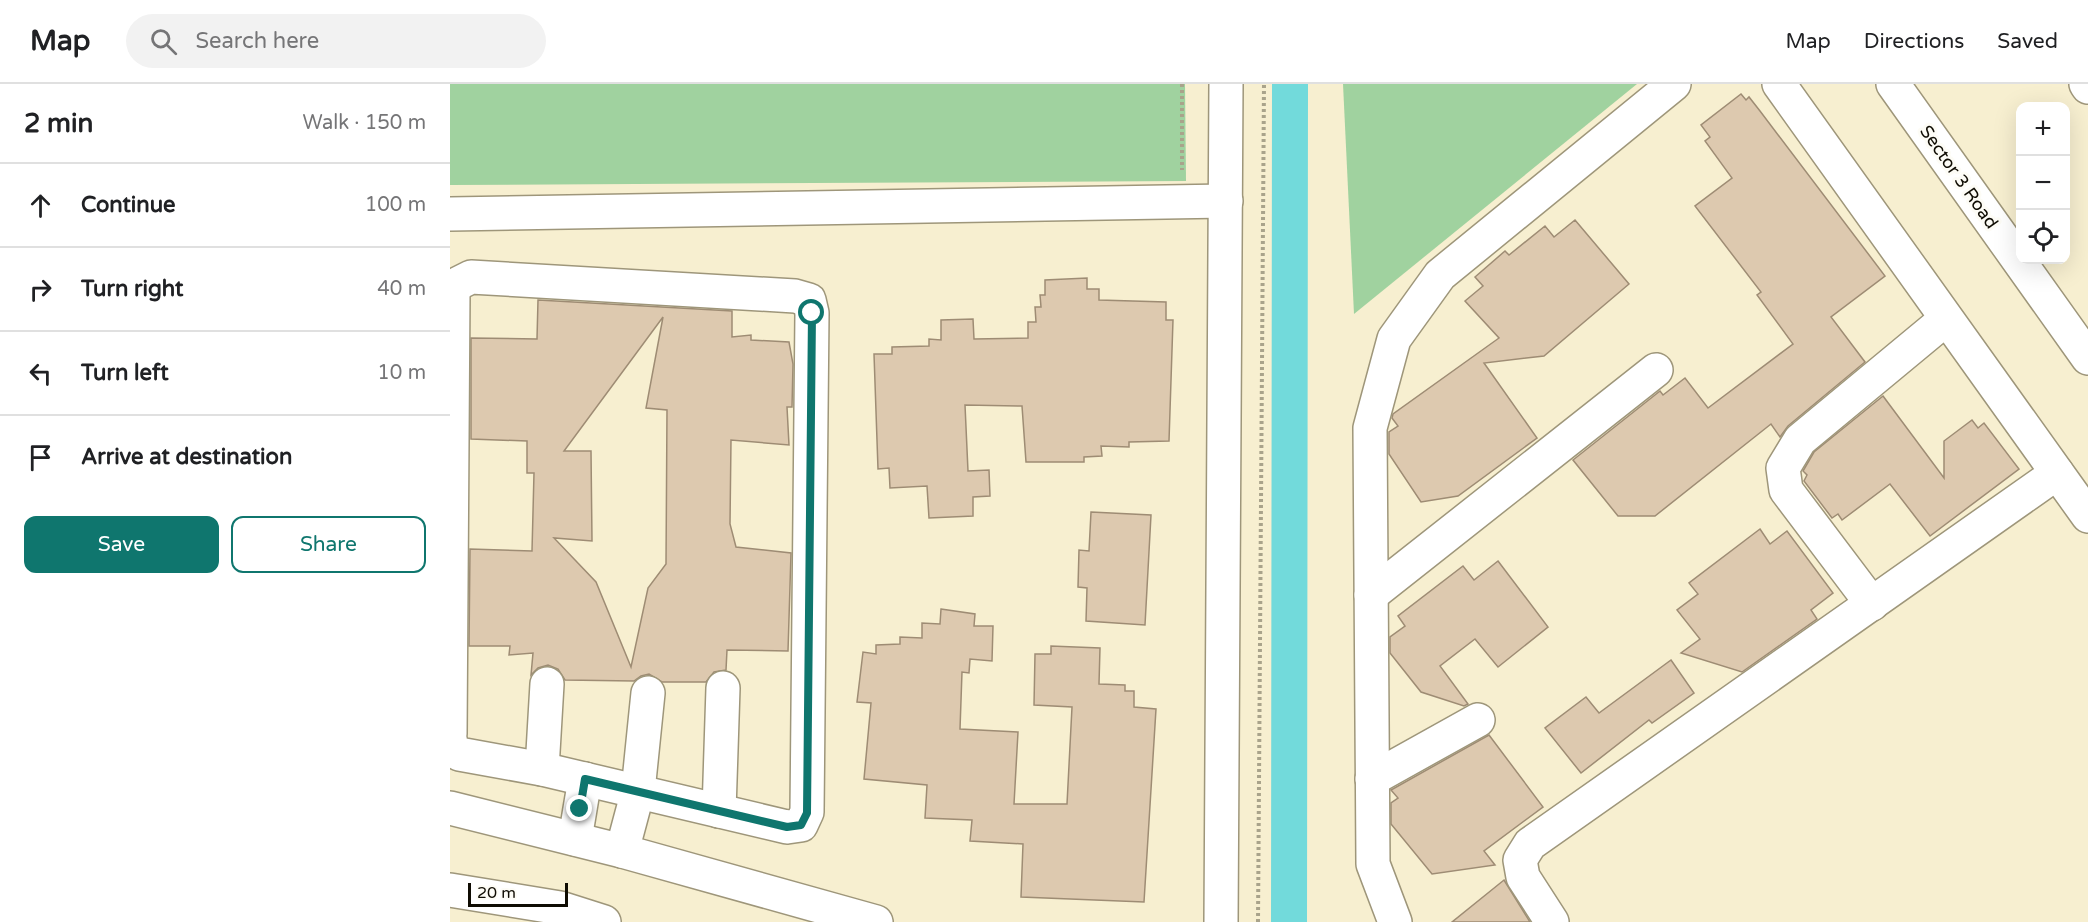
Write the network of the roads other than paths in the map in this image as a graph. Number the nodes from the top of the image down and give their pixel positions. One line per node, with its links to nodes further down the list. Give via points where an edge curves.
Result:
1 (1226, 84): 5 (street)
2 (1674, 84): 12 (street, via 1440,274 1394,339 1370,428)
3 (1779, 84): 7 (street)
4 (1893, 84): 8 (street, Sector 3 Road)
5 (1226, 201): 6 (street); 31 (street)
6 (450, 213)
7 (1946, 319): 10 (street); 13 (street, via 1800,440 1783,468 1786,490)
8 (2088, 358)
9 (1656, 370): 12 (street)
10 (2057, 473): 11 (street); 13 (street)
11 (2088, 516)
12 (1371, 595): 22 (street)
13 (1872, 604): 33 (street, via 1530,844 1520,860 1522,877)
14 (547, 684): 20 (street)
15 (723, 688): 25 (street)
16 (648, 693): 23 (street)
17 (1478, 720): 22 (street)
18 (450, 734): 25 (street, via 453,291 459,283 471,277 795,296 809,300 812,313 807,813 801,825 787,827)
19 (450, 739): 20 (street, via 459,754)
20 (542, 769): 21 (street)
21 (585, 779): 23 (street); 26 (street)
22 (1372, 779): 32 (street, via 1373,864)
23 (638, 791): 25 (street); 27 (street)
24 (450, 808): 26 (street)
25 (719, 811)
26 (575, 839): 27 (street)
27 (622, 851): 30 (street)
28 (450, 890): 29 (street, via 560,908)
29 (604, 922)
30 (876, 922)
31 (1221, 922)
32 (1395, 922)
33 (1552, 922)

